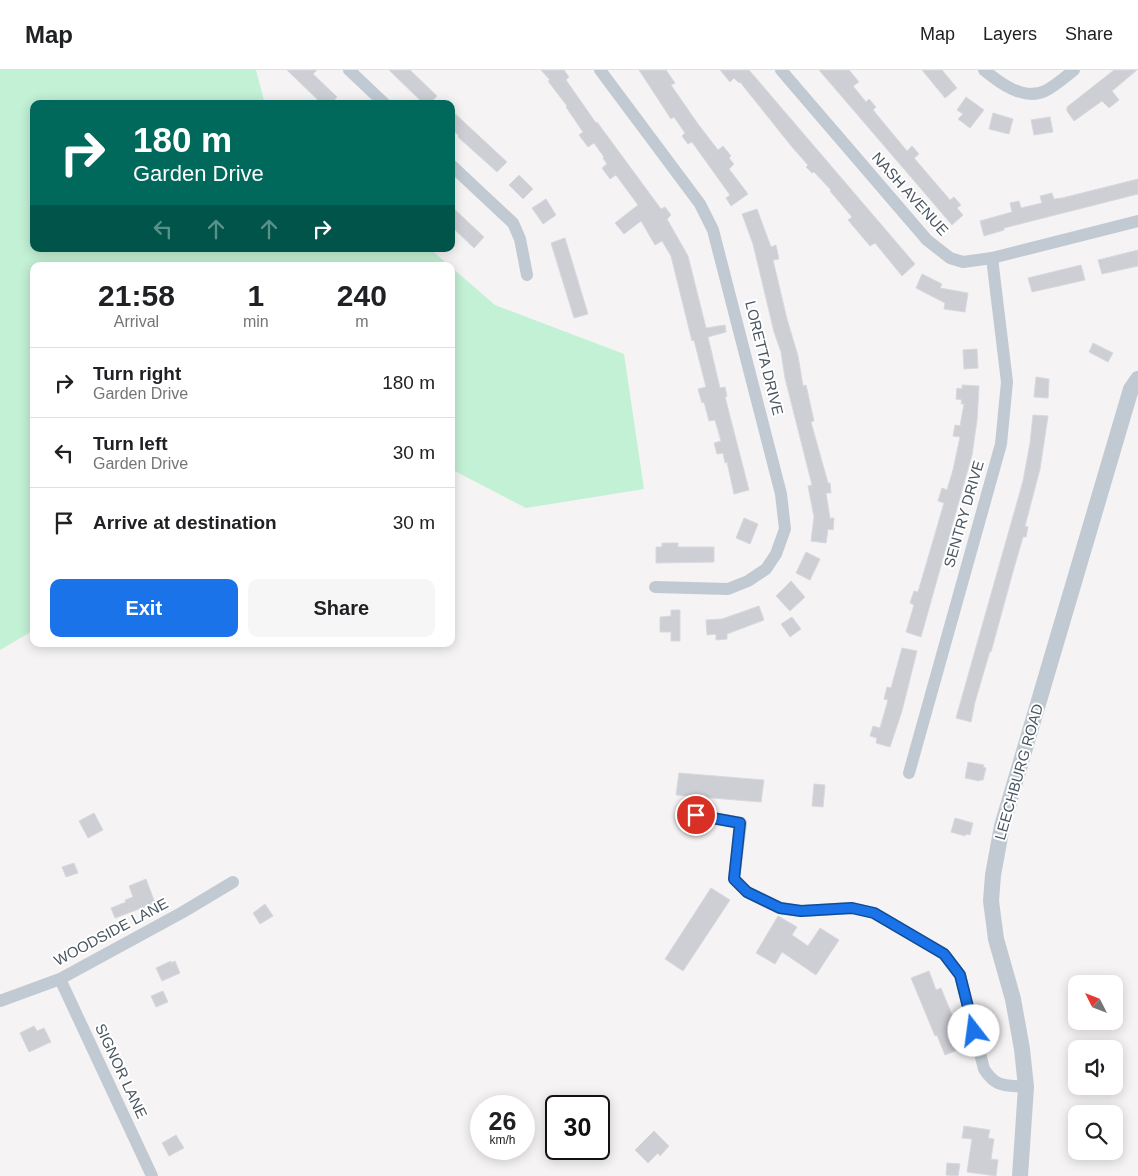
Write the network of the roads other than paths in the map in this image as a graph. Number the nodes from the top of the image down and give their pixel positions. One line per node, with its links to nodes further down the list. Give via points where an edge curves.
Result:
1 (349, 70): 6 (street)
2 (600, 70): 12 (street, LORETTA DRIVE, via 700,204 713,230 781,494 785,529 776,554 766,569 728,590)
3 (781, 70): 9 (street, NASH AVENUE, via 927,240 950,258 963,262)
4 (984, 70): 5 (street, via 999,82 1031,95 1045,91)
5 (1074, 70)
6 (382, 100)
7 (455, 169): 10 (street, via 513,223 520,239)
8 (1138, 221): 9 (street, NASH AVENUE)
9 (992, 258): 13 (street, SENTRY DRIVE, via 1007,382 1001,444)
10 (527, 275)
11 (1138, 379): 18 (street, LEECHBURG ROAD, via 1131,389 1002,826 993,875 991,901 996,940 1013,999)
12 (655, 587)
13 (909, 773)
14 (696, 815): 18 (street, via 740,823 734,879 747,892 780,908 801,911 852,908 874,913 944,954 960,975 984,1068 990,1079 999,1084)
15 (233, 882): 16 (street, WOODSIDE LANE)
16 (60, 979): 17 (street, WOODSIDE LANE); 19 (street, SIGNOR LANE)
17 (0, 1001)
18 (1026, 1087): 20 (street, LEECHBURG ROAD)
19 (152, 1176)
20 (1020, 1176)

